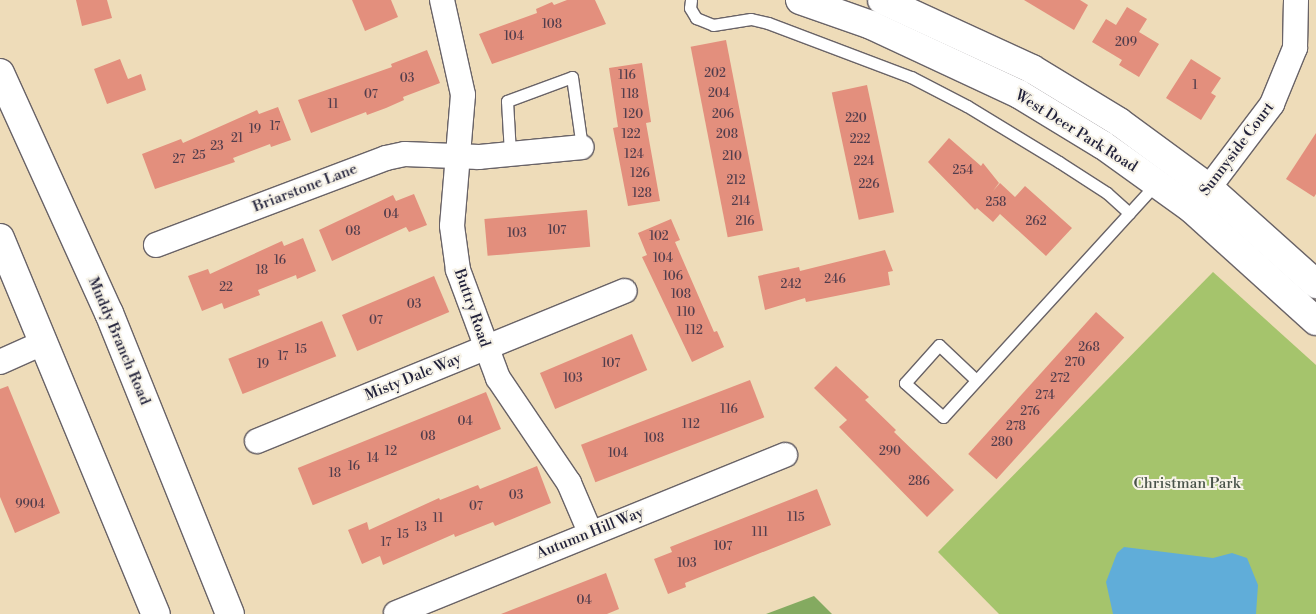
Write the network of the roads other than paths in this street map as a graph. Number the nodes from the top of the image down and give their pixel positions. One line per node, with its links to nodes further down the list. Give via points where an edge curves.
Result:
1 (442, 0): 9 (street, Buttry Road, via 463,94)
2 (691, 0): 13 (lane, via 690,8 696,18 713,25 751,19 768,23 911,77 967,106 1059,162 1107,193)
3 (800, 0): 10 (street, West Deer Park Road, via 871,25 1019,94 1103,145)
4 (882, 0): 10 (street, West Deer Park Road, via 1032,69 1118,122)
5 (1296, 0): 11 (street, Sunnyside Court, via 1296,48 1284,80 1263,119)
6 (0, 73): 28 (street, Muddy Branch Road, via 109,313)
7 (582, 147): 8 (street, Briarstone Lane); 8 (lane, via 572,77 507,101)
8 (510, 153): 9 (street, Briarstone Lane)
9 (458, 156): 15 (street, Briarstone Lane, via 405,154 386,158); 20 (street, Buttry Road, via 453,206 454,247 465,297)
10 (1166, 173): 11 (street, West Deer Park Road); 12 (street, West Deer Park Road); 13 (lane)
11 (1209, 188): 12 (street, Sunnyside Court); 16 (street, West Deer Park Road)
12 (1192, 209): 18 (street, West Deer Park Road)
13 (1128, 213): 22 (lane)
14 (0, 238): 19 (street)
15 (156, 245)
16 (1316, 284)
17 (625, 291): 20 (street, Misty Dale Way)
18 (1316, 321)
19 (45, 342): 21 (street); 27 (street)
20 (485, 348): 23 (street, Misty Dale Way); 25 (street, Buttry Road, via 520,413 569,483)
21 (0, 362)
22 (976, 380): 22 (lane, via 943,417 905,382 939,345)
23 (257, 441)
24 (785, 455): 25 (street, Autumn Hill Way)
25 (590, 532): 26 (street, Autumn Hill Way)
26 (396, 613)
27 (156, 614)
28 (230, 614)

